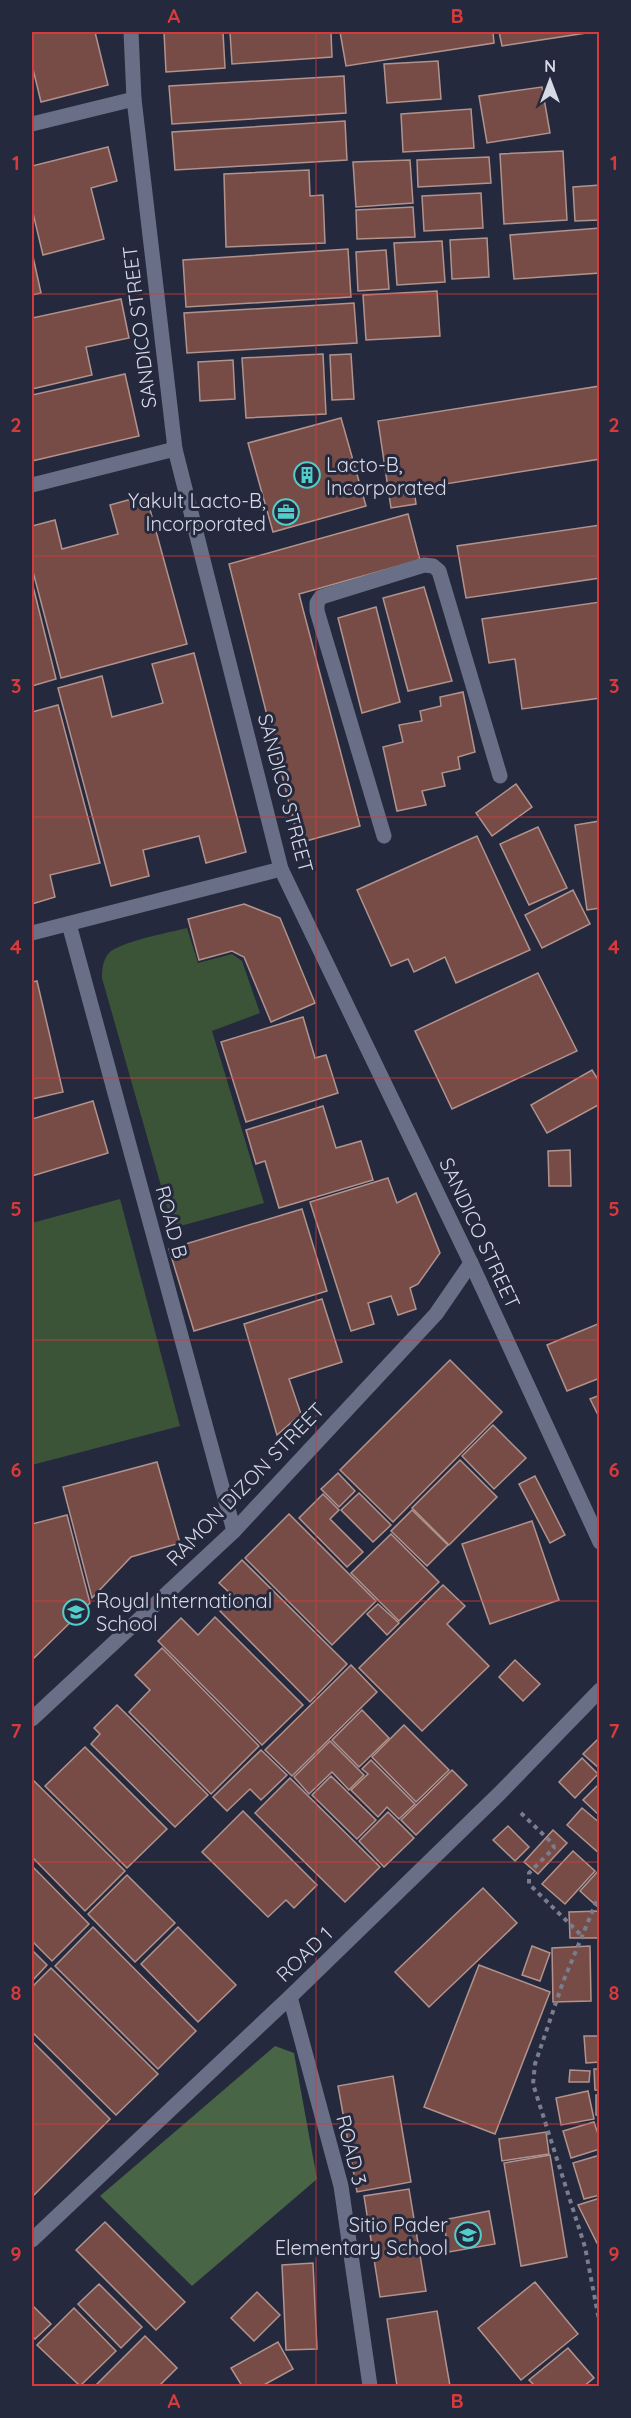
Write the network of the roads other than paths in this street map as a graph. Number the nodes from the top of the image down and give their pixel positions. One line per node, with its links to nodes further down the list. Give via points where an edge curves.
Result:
1 (131, 32): 2 (street, SANDICO STREET)
2 (134, 99): 3 (street); 4 (street, SANDICO STREET)
3 (32, 124)
4 (175, 449): 5 (street); 8 (street, SANDICO STREET)
5 (32, 486)
6 (500, 776): 7 (street, via 439,571 424,565 321,597 316,611)
7 (384, 836)
8 (281, 869): 9 (street); 11 (street, SANDICO STREET)
9 (69, 924): 10 (street); 12 (street, ROAD B)
10 (32, 933)
11 (471, 1263): 12 (street, RAMON DIZON STREET, via 436,1314); 13 (street, SANDICO STREET)
12 (234, 1531): 15 (street, RAMON DIZON STREET)
13 (600, 1542)
14 (600, 1690): 16 (street, ROAD 1)
15 (32, 1719)
16 (290, 1997): 17 (street, ROAD 1); 18 (street, ROAD 3, via 341,2186)
17 (32, 2240)
18 (370, 2386)

